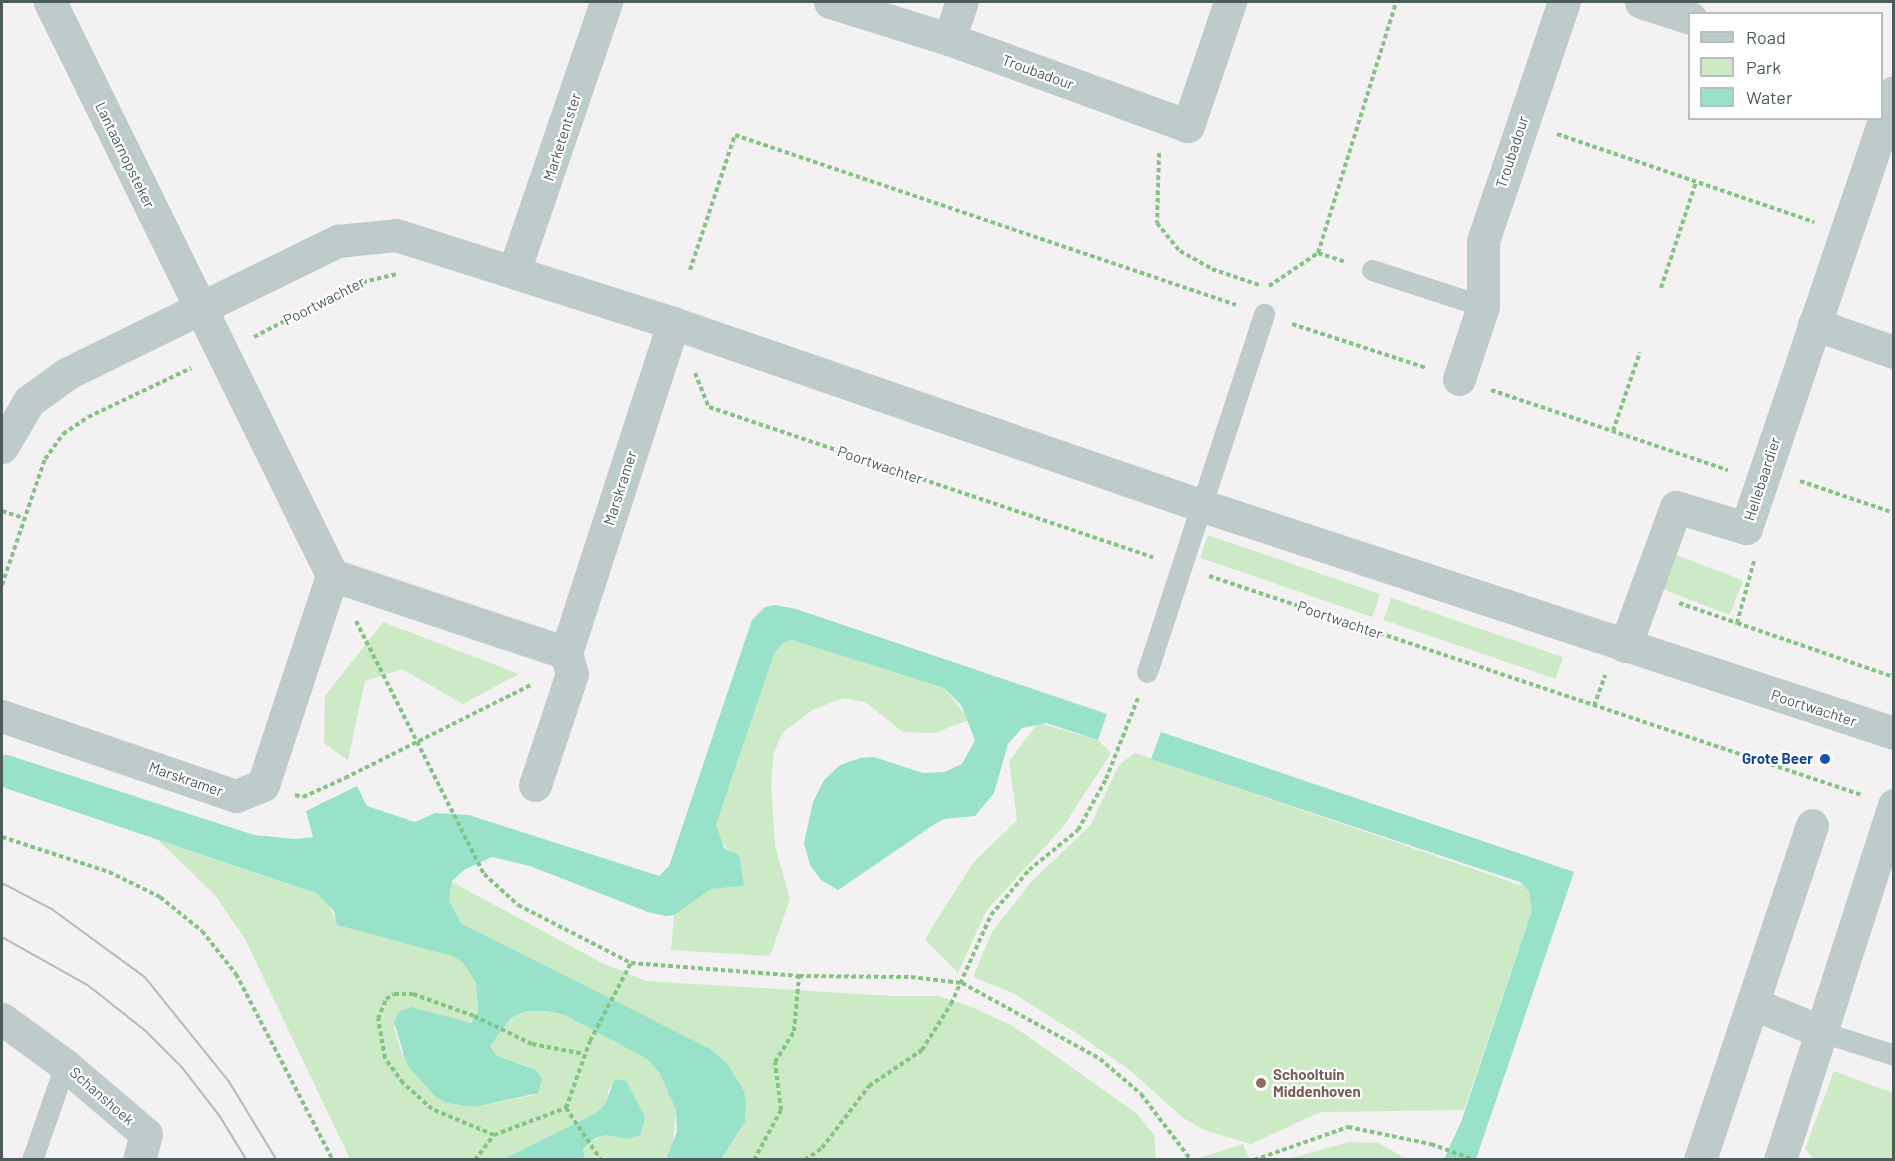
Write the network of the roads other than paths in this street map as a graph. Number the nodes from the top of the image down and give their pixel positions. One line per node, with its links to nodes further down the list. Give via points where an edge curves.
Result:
1 (50, 2): 14 (street, Lantaarnopsteker)
2 (606, 2): 11 (street, Marketentster)
3 (830, 2): 9 (street, Troubadour)
4 (962, 2): 9 (street)
5 (1230, 2): 9 (street, Troubadour, via 1188,126)
6 (1563, 2): 13 (street, Troubadour, via 1483,241)
7 (1641, 2): 8 (street)
8 (1688, 18)
9 (949, 39)
10 (1893, 92): 17 (street, Hellebaardier)
11 (514, 270): 14 (street, Poortwachter, via 417,239 380,234 356,236 322,248); 16 (street, Poortwachter)
12 (1372, 270): 13 (lane)
13 (1483, 306): 19 (street, Troubadour)
14 (199, 308): 20 (street, Poortwachter, via 48,386 29,401); 22 (street)
15 (1264, 314): 21 (lane)
16 (673, 323): 21 (street, Poortwachter); 24 (street, Marskramer)
17 (1814, 324): 18 (street); 23 (street, Hellebaardier, via 1746,528 1676,507)
18 (1893, 352)
19 (1459, 379)
20 (2, 447)
21 (1200, 504): 23 (street, Poortwachter); 25 (lane)
22 (332, 576): 24 (street); 26 (street, Marskramer, via 263,785 236,796)
23 (1625, 646): 27 (street, Poortwachter)
24 (568, 659): 28 (street, Marskramer, via 572,674)
25 (1147, 672)
26 (2, 716)
27 (1893, 734)
28 (535, 785)
29 (1893, 805): 33 (street)
30 (1812, 825): 31 (street)
31 (1754, 1004): 33 (street); 38 (street)
32 (2, 1019): 35 (street, Schanshoek)
33 (1822, 1032): 34 (lane); 39 (street)
34 (1893, 1055)
35 (65, 1065): 36 (lane, Schanshoek); 37 (street, Schanshoek, via 146,1134)
36 (32, 1160)
37 (139, 1160)
38 (1700, 1160)
39 (1780, 1160)

